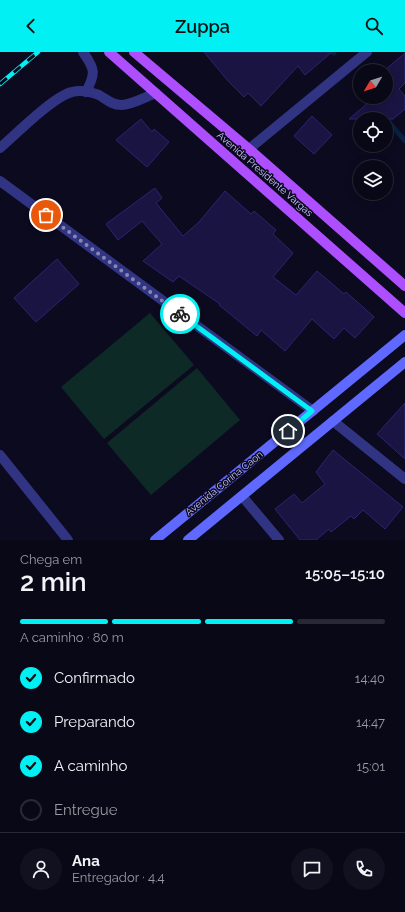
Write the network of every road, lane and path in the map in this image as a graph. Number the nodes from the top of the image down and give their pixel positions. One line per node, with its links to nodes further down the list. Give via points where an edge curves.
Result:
1 (83, 52): 5 (street, via 92,65 93,78)
2 (109, 52): 6 (main road, Avenida Presidente Vargas)
3 (134, 52): 8 (main road, Avenida Presidente Vargas)
4 (367, 52): 8 (street)
5 (86, 92): 6 (street, via 120,105); 7 (street, via 71,92 56,100)
6 (156, 93): 11 (main road, Avenida Presidente Vargas)
7 (0, 148)
8 (249, 149): 10 (main road, Avenida Presidente Vargas)
9 (4, 184): 14 (street)
10 (405, 286)
11 (405, 313)
12 (405, 335): 14 (main road, Avenida Corina Caon)
13 (405, 362): 15 (main road)
14 (312, 411): 20 (main road, Avenida Corina Caon)
15 (333, 421): 17 (street); 18 (main road)
16 (0, 455): 19 (street)
17 (405, 479)
18 (242, 496): 21 (main road); 22 (street)
19 (68, 540)
20 (155, 540)
21 (188, 540)
22 (280, 540)

